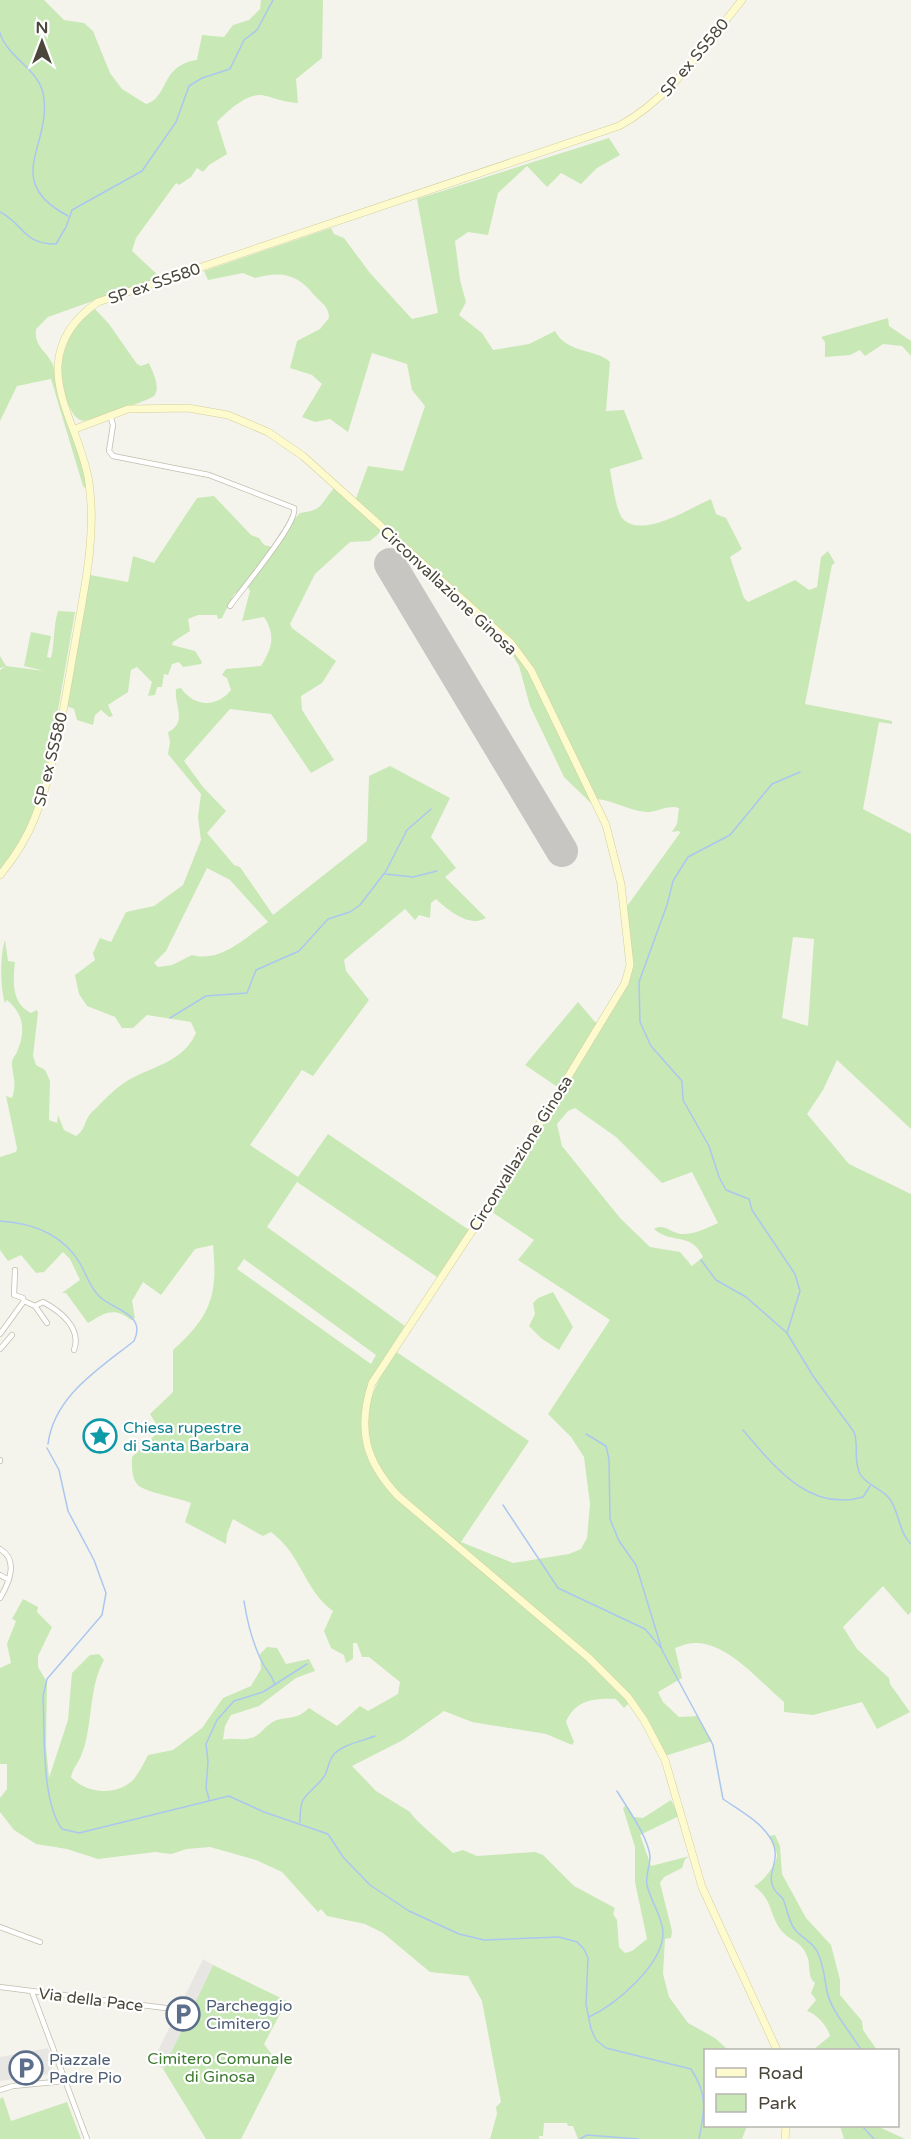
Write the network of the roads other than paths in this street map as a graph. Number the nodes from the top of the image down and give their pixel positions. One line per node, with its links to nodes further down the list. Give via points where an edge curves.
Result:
1 (742, 0): 3 (main road, SP ex SS580, via 670,87 644,111 619,126 98,302 76,319 67,333 58,363 61,389)
2 (110, 416): 3 (main road, Circonvallazione Ginosa); 4 (street, via 109,451 113,456 209,476 294,508 294,516 271,556); 23 (main road, Circonvallazione Ginosa, via 128,409 159,407 228,415 268,432 303,456 511,643 531,670 606,825 615,854 627,935 630,965 625,983 503,1184 372,1383 364,1405 366,1443 373,1465 398,1496 589,1658 628,1697 644,1720 665,1760 702,1887)
3 (75, 429): 5 (main road, SP ex SS580, via 93,512 89,559 47,780 35,818)
4 (230, 606)
5 (0, 875)
6 (15, 1270): 7 (street, via 14,1295)
7 (24, 1301): 8 (street); 10 (street)
8 (35, 1306): 9 (street); 13 (street, via 43,1302 61,1313 72,1326)
9 (47, 1323)
10 (0, 1334)
11 (12, 1335): 12 (street)
12 (0, 1349)
13 (74, 1350)
14 (0, 1549): 16 (street, via 9,1556)
15 (1, 1577): 16 (street)
16 (9, 1580): 17 (street)
17 (0, 1598)
18 (0, 1927): 19 (street)
19 (40, 1942)
20 (0, 1987): 21 (street, Via della Pace)
21 (32, 1992): 22 (street, Via della Pace); 24 (street)
22 (181, 2010)
23 (777, 2049)
24 (65, 2081): 25 (street); 26 (street)
25 (0, 2090)
26 (87, 2139)

